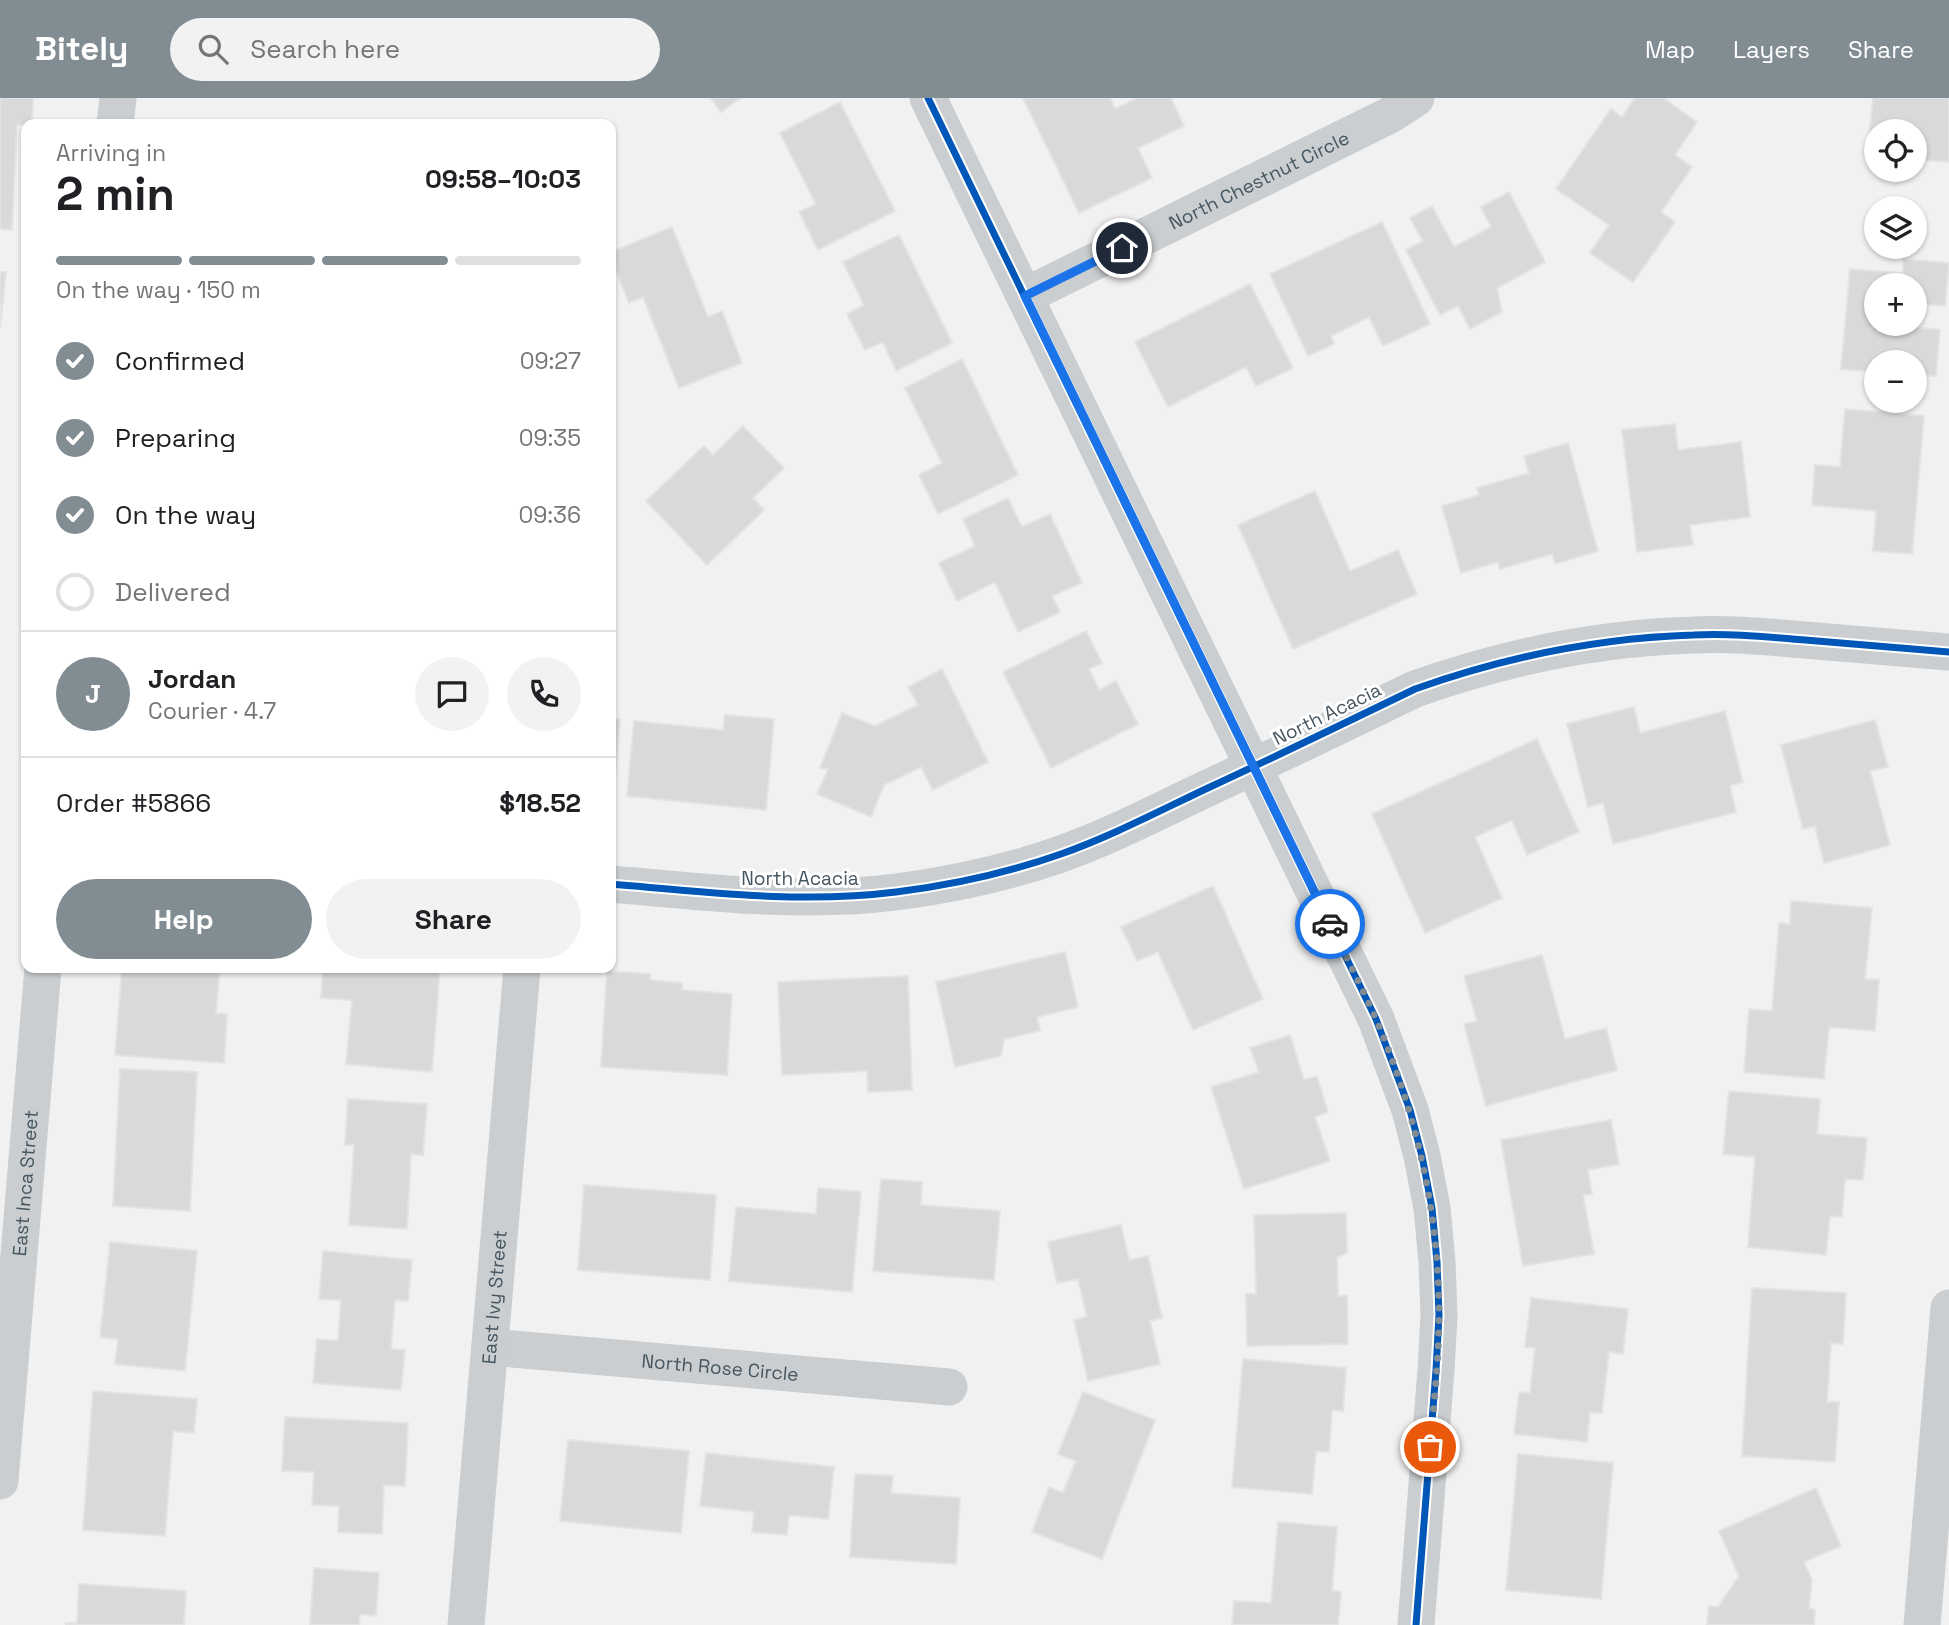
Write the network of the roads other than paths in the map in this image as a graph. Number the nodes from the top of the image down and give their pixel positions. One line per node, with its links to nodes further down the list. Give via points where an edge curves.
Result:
1 (118, 98): 4 (street)
2 (928, 98): 5 (street)
3 (1416, 98): 5 (street, North Chestnut Circle)
4 (116, 119)
5 (1025, 296): 7 (street)
6 (1949, 652): 7 (street, North Acacia, via 1739,635 1602,642 1509,660 1415,689)
7 (1253, 767): 8 (street, North Acacia, via 1062,853 951,884 895,892 777,897); 16 (street, via 1376,1019 1410,1110 1432,1208 1439,1315)
8 (616, 884)
9 (43, 973): 14 (street, East Inca Street)
10 (522, 973): 12 (street, East Ivy Street)
11 (1949, 1308): 17 (street)
12 (490, 1347): 13 (street, North Rose Circle); 15 (street, East Ivy Street)
13 (949, 1387)
14 (0, 1481)
15 (467, 1625)
16 (1416, 1625)
17 (1922, 1625)

